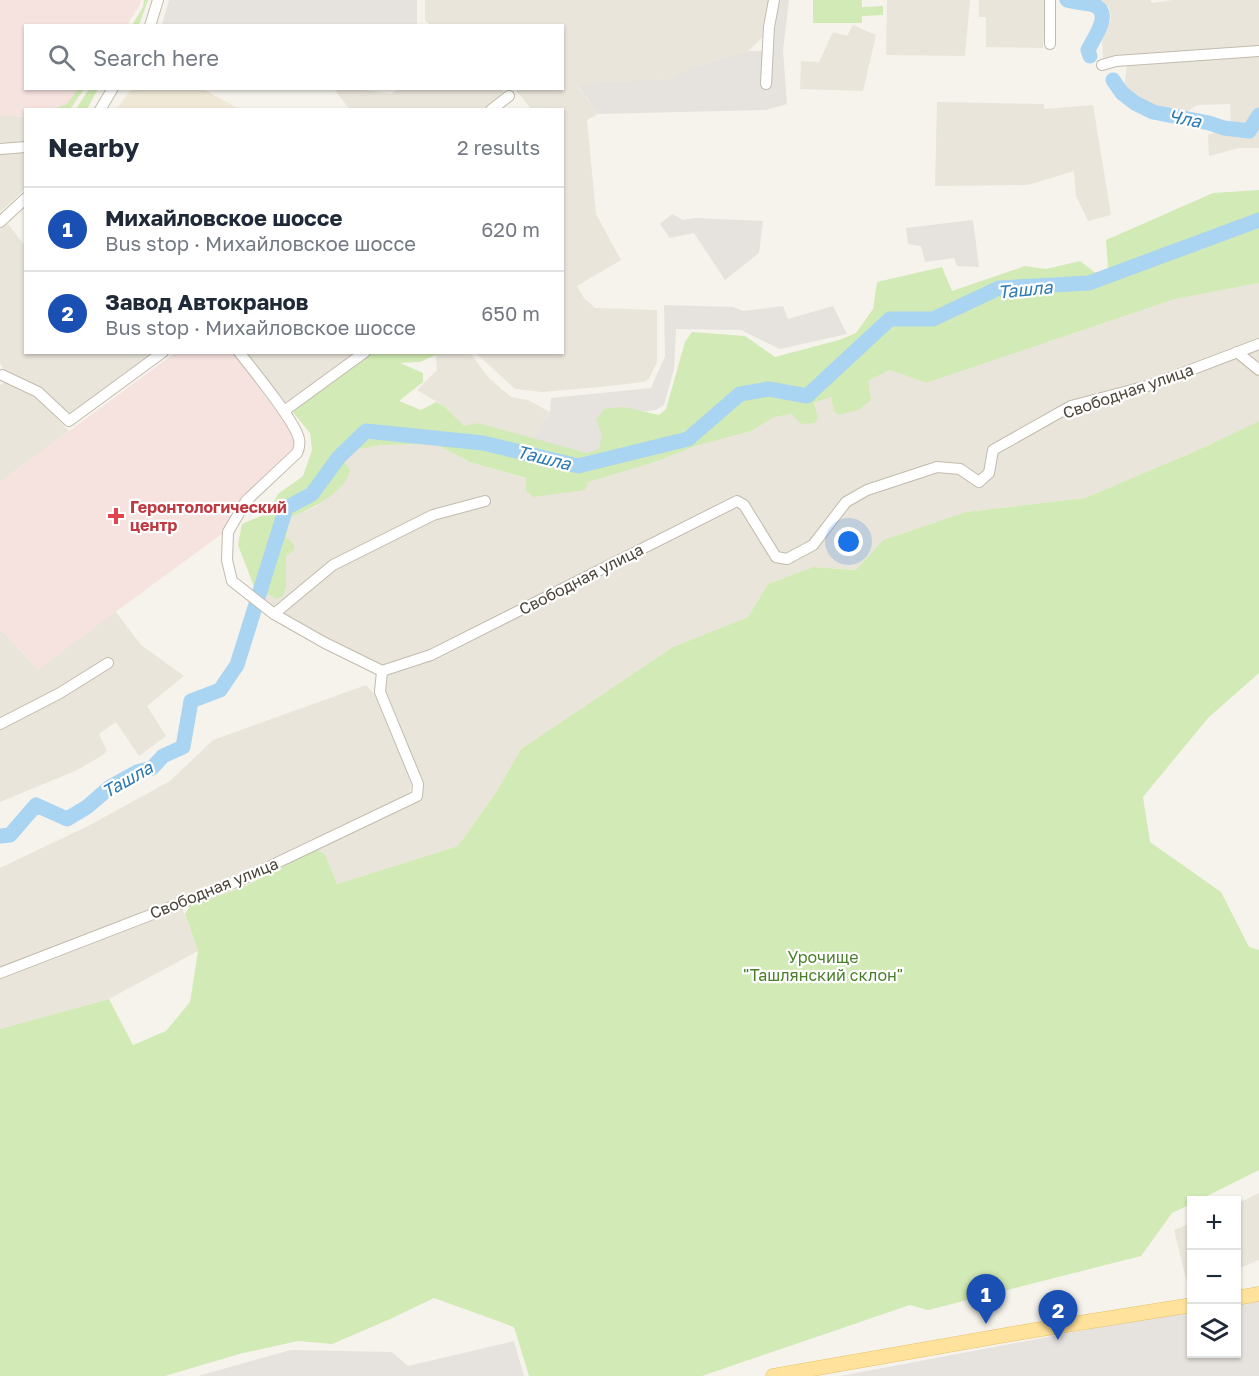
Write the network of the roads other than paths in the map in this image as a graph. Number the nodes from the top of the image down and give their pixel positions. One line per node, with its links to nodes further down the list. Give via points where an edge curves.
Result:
1 (158, 0): 4 (street)
2 (774, 0): 8 (street)
3 (1050, 0): 5 (street)
4 (151, 24)
5 (1050, 44)
6 (1259, 51): 7 (street)
7 (1102, 65)
8 (766, 84)
9 (112, 90): 11 (street)
10 (509, 96): 12 (street)
11 (101, 108)
12 (494, 108)
13 (24, 147): 14 (street)
14 (0, 149)
15 (24, 200): 16 (street)
16 (0, 222)
17 (1259, 344): 18 (street, Свободная улица)
18 (1238, 352): 22 (street); 28 (street, Свободная улица, via 1151,385 1071,406 993,450 990,473 979,482 960,469 937,467 867,490 846,502 813,545 787,559 776,557 744,505 737,501 430,655)
19 (160, 354): 23 (street, via 69,421 38,392)
20 (241, 354): 24 (street)
21 (362, 354): 24 (street)
22 (1259, 370)
23 (1, 374)
24 (284, 411): 26 (street, via 299,437 297,453 246,501 228,532 227,560 232,581)
25 (485, 501): 26 (street, via 433,515 333,565)
26 (274, 614): 28 (street)
27 (108, 663): 29 (street)
28 (382, 671): 30 (street, Свободная улица, via 380,692 418,784 417,796 241,880)
29 (0, 724)
30 (0, 973)
31 (1259, 1294): 32 (main road)
32 (1241, 1297)
33 (1187, 1306): 34 (main road)
34 (773, 1376)

